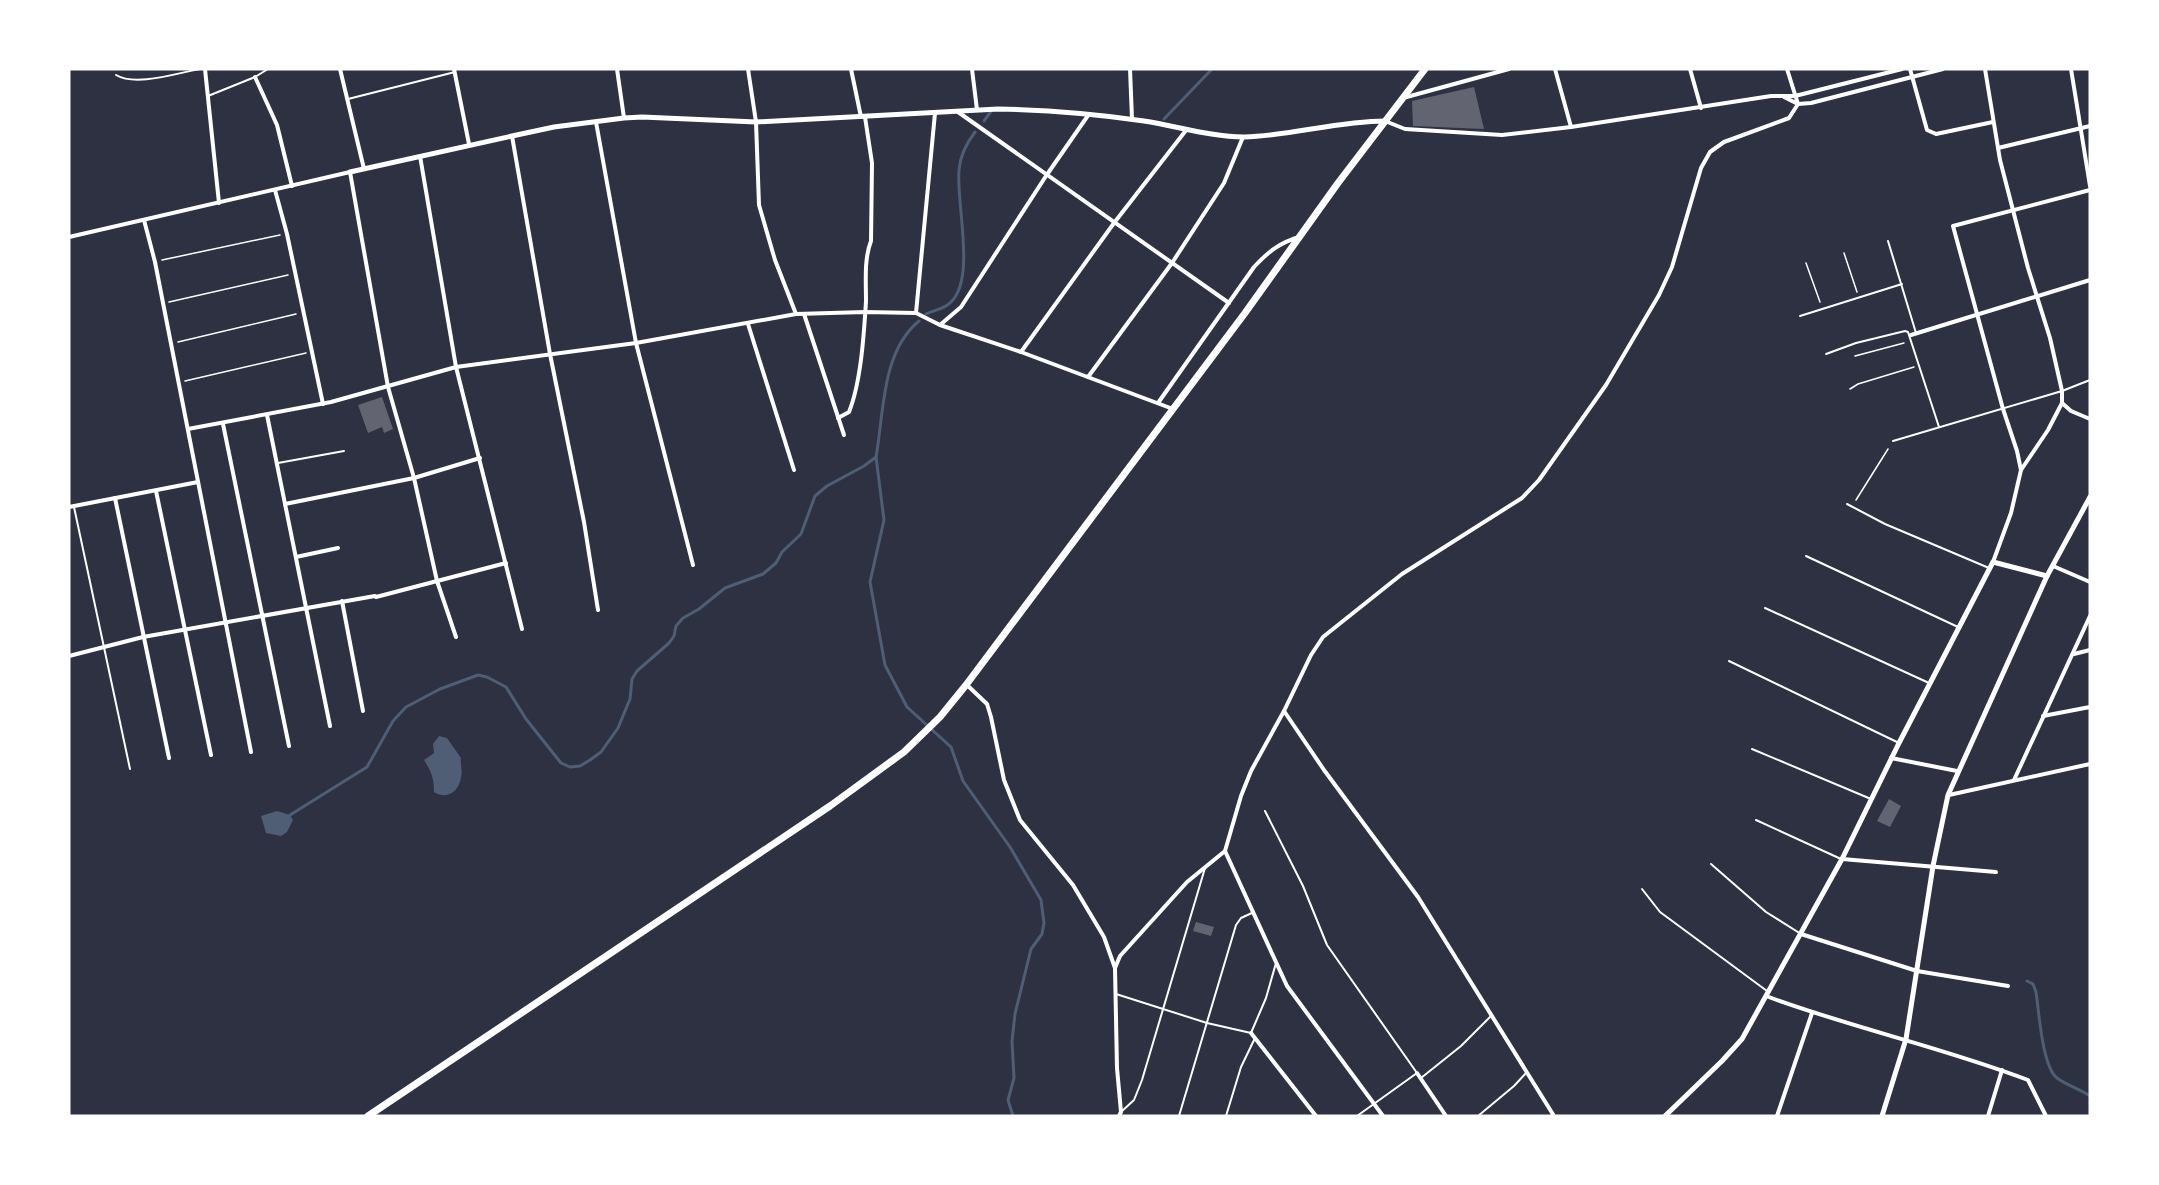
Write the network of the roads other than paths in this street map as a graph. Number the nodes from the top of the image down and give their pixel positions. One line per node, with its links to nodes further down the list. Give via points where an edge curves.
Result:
1 (200, 69): 21 (lane, via 139,81)
2 (205, 69): 24 (street)
3 (268, 69): 23 (lane)
4 (340, 69): 28 (street)
5 (617, 69): 36 (street)
6 (748, 69): 40 (street)
7 (851, 69): 35 (street)
8 (972, 69): 31 (street)
9 (1130, 69): 37 (street)
10 (1425, 69): 27 (main road)
11 (1509, 69): 27 (street)
12 (1555, 69): 43 (street)
13 (1690, 69): 30 (street)
14 (1787, 69): 25 (street)
15 (1902, 69): 25 (street)
16 (1910, 69): 22 (street)
17 (1943, 69): 22 (street)
18 (1985, 69): 41 (street)
19 (2071, 69): 44 (street)
20 (455, 70): 28 (lane); 48 (street)
21 (116, 75)
22 (1911, 76): 29 (street); 41 (street, via 1927,130 1936,134)
23 (255, 77): 24 (lane); 54 (street, via 277,125)
24 (207, 96): 58 (street)
25 (1795, 96): 26 (street); 29 (street)
26 (1784, 97): 29 (street); 30 (street)
27 (1403, 98): 38 (main road)
28 (348, 99): 51 (street)
29 (1798, 104): 145 (street, via 1789,118 1724,142 1710,152 1701,168 1672,267 1659,295 1602,392 1539,480 1522,498 1402,574 1323,637)
30 (1701, 108): 43 (street)
31 (977, 110): 32 (street); 34 (street)
32 (958, 112): 33 (street); 53 (street)
33 (934, 113): 35 (street); 71 (street)
34 (1089, 114): 37 (street); 53 (street)
35 (863, 117): 40 (street); 70 (street, via 872,163)
36 (624, 118): 39 (street); 40 (street)
37 (1132, 119): 45 (street)
38 (1385, 121): 43 (street, via 1405,129 1502,135); 47 (street, via 1358,121); 62 (main road)
39 (596, 122): 46 (street); 79 (street)
40 (756, 122): 72 (street, via 759,205)
41 (1993, 122): 49 (street)
42 (2090, 126): 44 (street)
43 (1571, 128)
44 (2081, 128): 49 (street); 55 (street)
45 (1187, 129): 47 (street); 61 (street)
46 (512, 136): 48 (street); 81 (street)
47 (1243, 137): 65 (street, via 1224,183)
48 (469, 144): 50 (street)
49 (1998, 148): 59 (street)
50 (419, 156): 51 (street); 83 (street)
51 (364, 169): 52 (street)
52 (350, 172): 54 (street); 86 (street)
53 (1046, 176): 61 (street); 77 (street, via 961,307)
54 (292, 186): 56 (street)
55 (2090, 186)
56 (275, 190): 58 (street); 90 (street)
57 (2090, 190): 59 (street)
58 (219, 203): 60 (street)
59 (2013, 211): 68 (street); 74 (street, via 1953,226)
60 (144, 220): 63 (street); 98 (street)
61 (1114, 223): 65 (street); 80 (street)
62 (1300, 236): 69 (street, via 1268,251); 91 (main road)
63 (69, 237)
64 (1888, 241): 67 (lane)
65 (1172, 263): 69 (street); 84 (street)
66 (2090, 280): 68 (street)
67 (1902, 284): 75 (lane); 78 (lane)
68 (2036, 296): 74 (street); 87 (street)
69 (1229, 303): 88 (street)
70 (865, 312): 71 (street); 73 (street); 94 (street, via 856,395 849,412)
71 (917, 313): 77 (street)
72 (796, 314): 73 (street); 76 (street)
73 (804, 314): 94 (street)
74 (1977, 315): 78 (street); 92 (street)
75 (1800, 316)
76 (748, 324): 79 (street); 104 (street)
77 (940, 325): 80 (street)
78 (1913, 334): 82 (lane, via 1905,331); 97 (lane)
79 (636, 343): 81 (street); 118 (street)
80 (1021, 352): 84 (street)
81 (550, 354): 83 (street); 127 (street)
82 (1826, 354)
83 (456, 367): 86 (street); 102 (street)
84 (1088, 377): 88 (street)
85 (2090, 380): 87 (lane)
86 (388, 387): 90 (street); 106 (street)
87 (2062, 391): 89 (street); 92 (lane)
88 (1158, 403): 91 (street)
89 (2062, 403): 95 (street); 105 (street)
90 (323, 404): 93 (street)
91 (1174, 409): 142 (main road)
92 (2003, 409): 97 (lane); 105 (street)
93 (267, 415): 96 (street); 103 (street)
94 (838, 418): 99 (street)
95 (2090, 419)
96 (223, 423): 98 (street); 128 (street)
97 (1940, 428): 100 (lane)
98 (188, 429): 107 (street)
99 (844, 435)
100 (1893, 441)
101 (344, 451): 103 (lane)
102 (480, 458): 106 (street); 117 (street)
103 (278, 463): 111 (street)
104 (794, 470)
105 (2021, 471): 119 (street, via 2011,513)
106 (414, 478): 111 (street); 122 (street)
107 (198, 482): 108 (street); 130 (street)
108 (156, 491): 110 (street); 133 (street)
109 (2090, 497): 120 (street)
110 (115, 498): 113 (street); 135 (street)
111 (285, 504): 116 (street)
112 (1847, 504): 119 (lane, via 1885,524)
113 (71, 507): 136 (lane)
114 (338, 548): 116 (street)
115 (1806, 556): 131 (lane)
116 (296, 557): 125 (street)
117 (506, 563): 122 (street); 132 (street)
118 (693, 565)
119 (1991, 565): 121 (street); 131 (street)
120 (2052, 566): 121 (street); 123 (street)
121 (2047, 576): 157 (street)
122 (437, 581): 124 (street); 134 (street)
123 (2090, 582)
124 (342, 602): 125 (street); 144 (street)
125 (305, 608): 128 (street); 147 (street)
126 (1765, 608): 141 (lane)
127 (598, 610)
128 (263, 616): 130 (street); 149 (street)
129 (2090, 616): 138 (street)
130 (225, 623): 133 (street); 151 (street)
131 (1958, 627): 141 (street)
132 (522, 629)
133 (184, 630): 135 (street); 152 (street)
134 (456, 637)
135 (143, 638): 136 (street); 153 (street)
136 (104, 648): 139 (street); 156 (lane)
137 (2090, 650): 138 (street)
138 (2073, 654): 146 (street)
139 (69, 656)
140 (1729, 661): 148 (lane)
141 (1930, 683): 148 (street)
142 (966, 685): 173 (street, via 987,704 1004,780 1020,820 1073,885 1104,937); 191 (main road, via 904,752)
143 (2090, 707): 146 (street)
144 (363, 711)
145 (1284, 711): 163 (street, via 1244,787); 180 (street, via 1418,897)
146 (2042, 716): 158 (street)
147 (330, 726)
148 (1899, 744): 154 (street)
149 (290, 746)
150 (1752, 749): 160 (lane)
151 (251, 752)
152 (211, 755)
153 (169, 758)
154 (1892, 758): 157 (street); 160 (street)
155 (2090, 764): 158 (street)
156 (130, 769)
157 (1957, 771): 159 (street)
158 (2014, 780): 159 (street)
159 (1948, 795): 166 (street)
160 (1871, 800): 164 (street)
161 (1266, 811): 187 (lane, via 1327,945)
162 (1756, 820): 164 (lane)
163 (1225, 851): 167 (street); 170 (street)
164 (1842, 859): 166 (street); 171 (street)
165 (1711, 864): 171 (lane, via 1766,912)
166 (1933, 866): 168 (street); 174 (street)
167 (1205, 868): 173 (street, via 1187,882 1120,956); 178 (lane)
168 (1996, 872)
169 (1642, 889): 176 (lane, via 1660,912)
170 (1254, 912): 172 (street); 181 (lane, via 1236,925)
171 (1801, 934): 174 (street); 176 (street)
172 (1276, 962): 182 (lane); 189 (street, via 1287,986)
173 (1115, 968): 177 (street)
174 (1917, 971): 175 (street); 184 (street)
175 (2008, 986)
176 (1767, 993): 179 (street); 200 (street, via 1742,1038)
177 (1116, 994): 178 (lane); 190 (street)
178 (1164, 1008): 181 (lane); 190 (lane, via 1134,1100)
179 (1812, 1013): 184 (street); 201 (street)
180 (1492, 1016): 186 (street); 188 (lane)
181 (1207, 1023): 182 (lane); 192 (lane)
182 (1251, 1033): 183 (street)
183 (1255, 1038): 193 (lane, via 1241,1067); 194 (street)
184 (1906, 1039): 185 (street); 202 (street)
185 (2002, 1070): 203 (street); 204 (street, via 2028,1080)
186 (1527, 1072): 198 (lane); 199 (street)
187 (1417, 1073): 188 (street); 189 (lane)
188 (1421, 1078): 197 (street)
189 (1375, 1103): 195 (lane); 196 (street)
190 (1120, 1114)
191 (368, 1116)
192 (1179, 1116)
193 (1226, 1116)
194 (1316, 1116)
195 (1357, 1116)
196 (1383, 1116)
197 (1446, 1116)
198 (1478, 1116)
199 (1554, 1116)
200 (1665, 1116)
201 (1777, 1116)
202 (1882, 1116)
203 (1988, 1116)
204 (2046, 1116)

